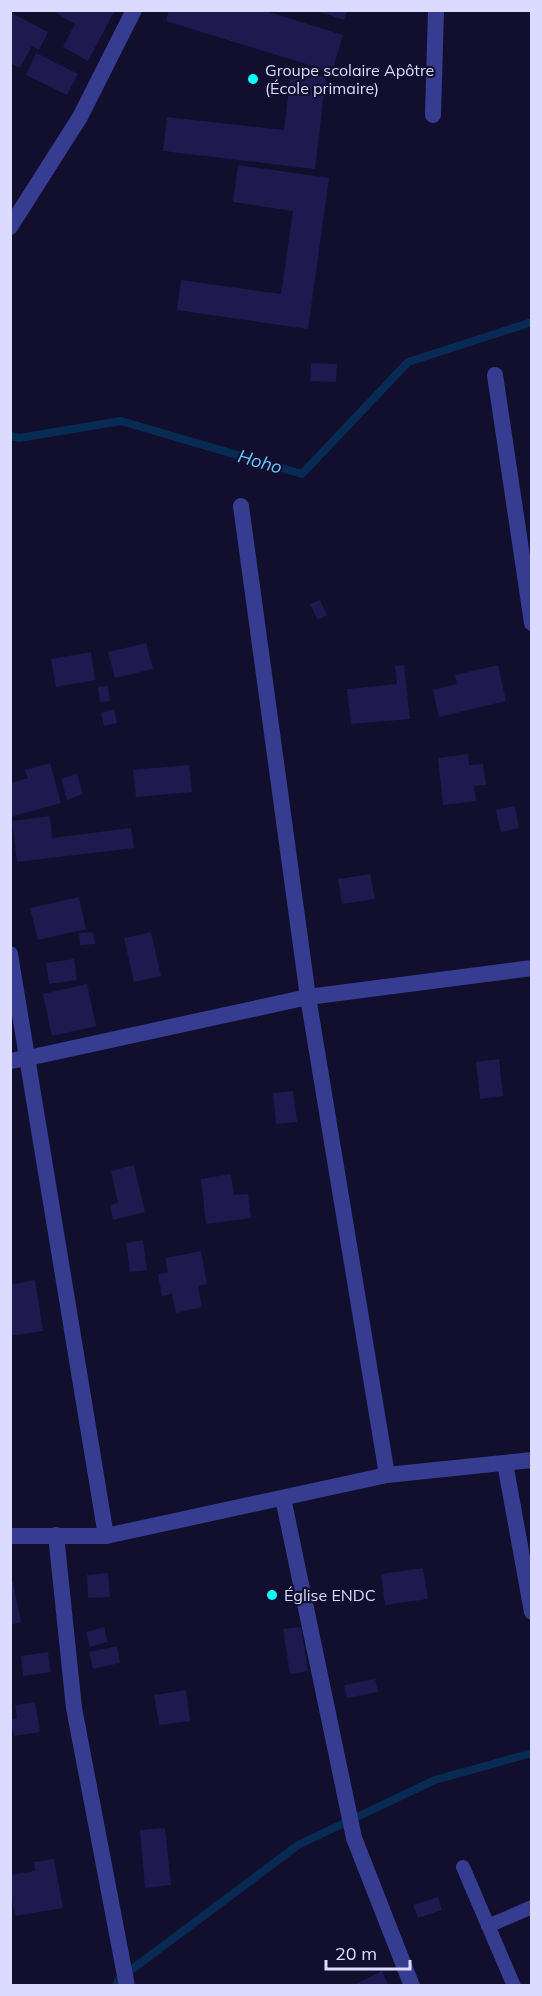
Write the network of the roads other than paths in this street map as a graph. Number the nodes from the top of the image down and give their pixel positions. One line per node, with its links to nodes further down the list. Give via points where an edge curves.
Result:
1 (134, 10): 4 (street, via 80,117)
2 (436, 10): 3 (street)
3 (433, 115)
4 (10, 227)
5 (495, 375): 7 (street)
6 (242, 506): 10 (street)
7 (531, 623)
8 (10, 954): 11 (street)
9 (531, 968): 10 (street)
10 (308, 996): 11 (street); 15 (street)
11 (28, 1058): 12 (street); 19 (street)
12 (10, 1060)
13 (531, 1460): 14 (street)
14 (505, 1463): 15 (street); 20 (street)
15 (387, 1475): 16 (street)
16 (283, 1498): 19 (street); 25 (street, via 354,1838)
17 (56, 1535): 18 (street); 19 (street); 24 (street, via 74,1708)
18 (10, 1536)
19 (106, 1536)
20 (531, 1612)
21 (463, 1868): 23 (lane)
22 (531, 1907): 23 (lane)
23 (488, 1926): 26 (lane)
24 (127, 1986)
25 (412, 1986)
26 (514, 1986)

